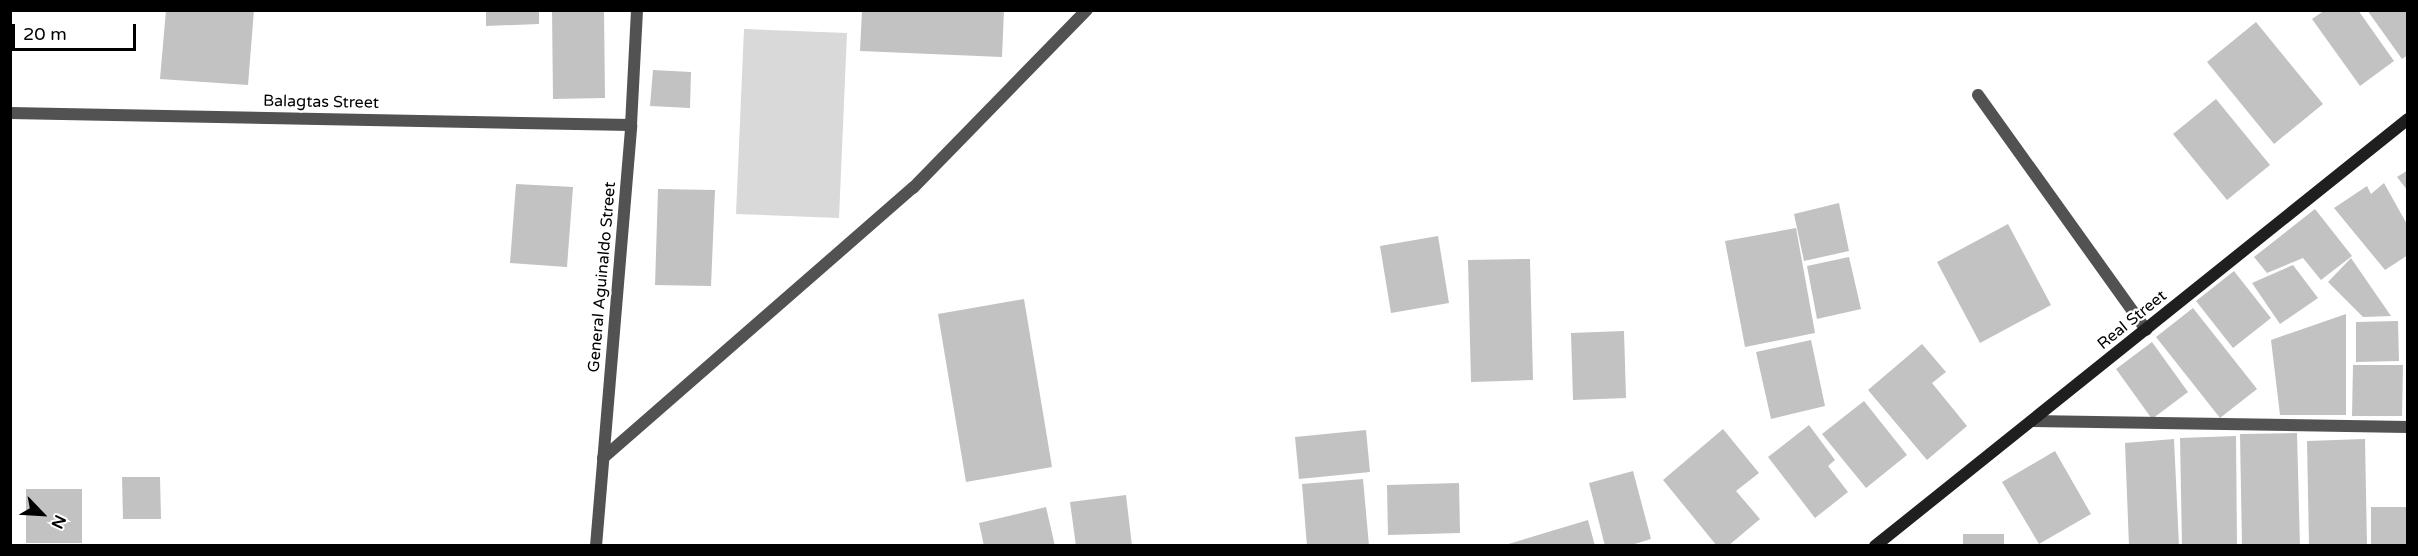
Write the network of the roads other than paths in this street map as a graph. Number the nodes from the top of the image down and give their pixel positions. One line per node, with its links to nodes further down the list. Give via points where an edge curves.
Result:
1 (637, 10): 6 (street, General Aguinaldo Street)
2 (1087, 10): 10 (street, via 914,188)
3 (1978, 95): 7 (street)
4 (10, 113): 6 (street, Balagtas Street)
5 (2408, 119): 7 (main road, Real Street)
6 (631, 125): 10 (street, General Aguinaldo Street)
7 (2146, 330): 8 (main road, Real Street)
8 (2032, 421): 9 (street); 12 (main road, Real Street)
9 (2408, 427)
10 (603, 458): 11 (street, General Aguinaldo Street)
11 (596, 546)
12 (1875, 546)

